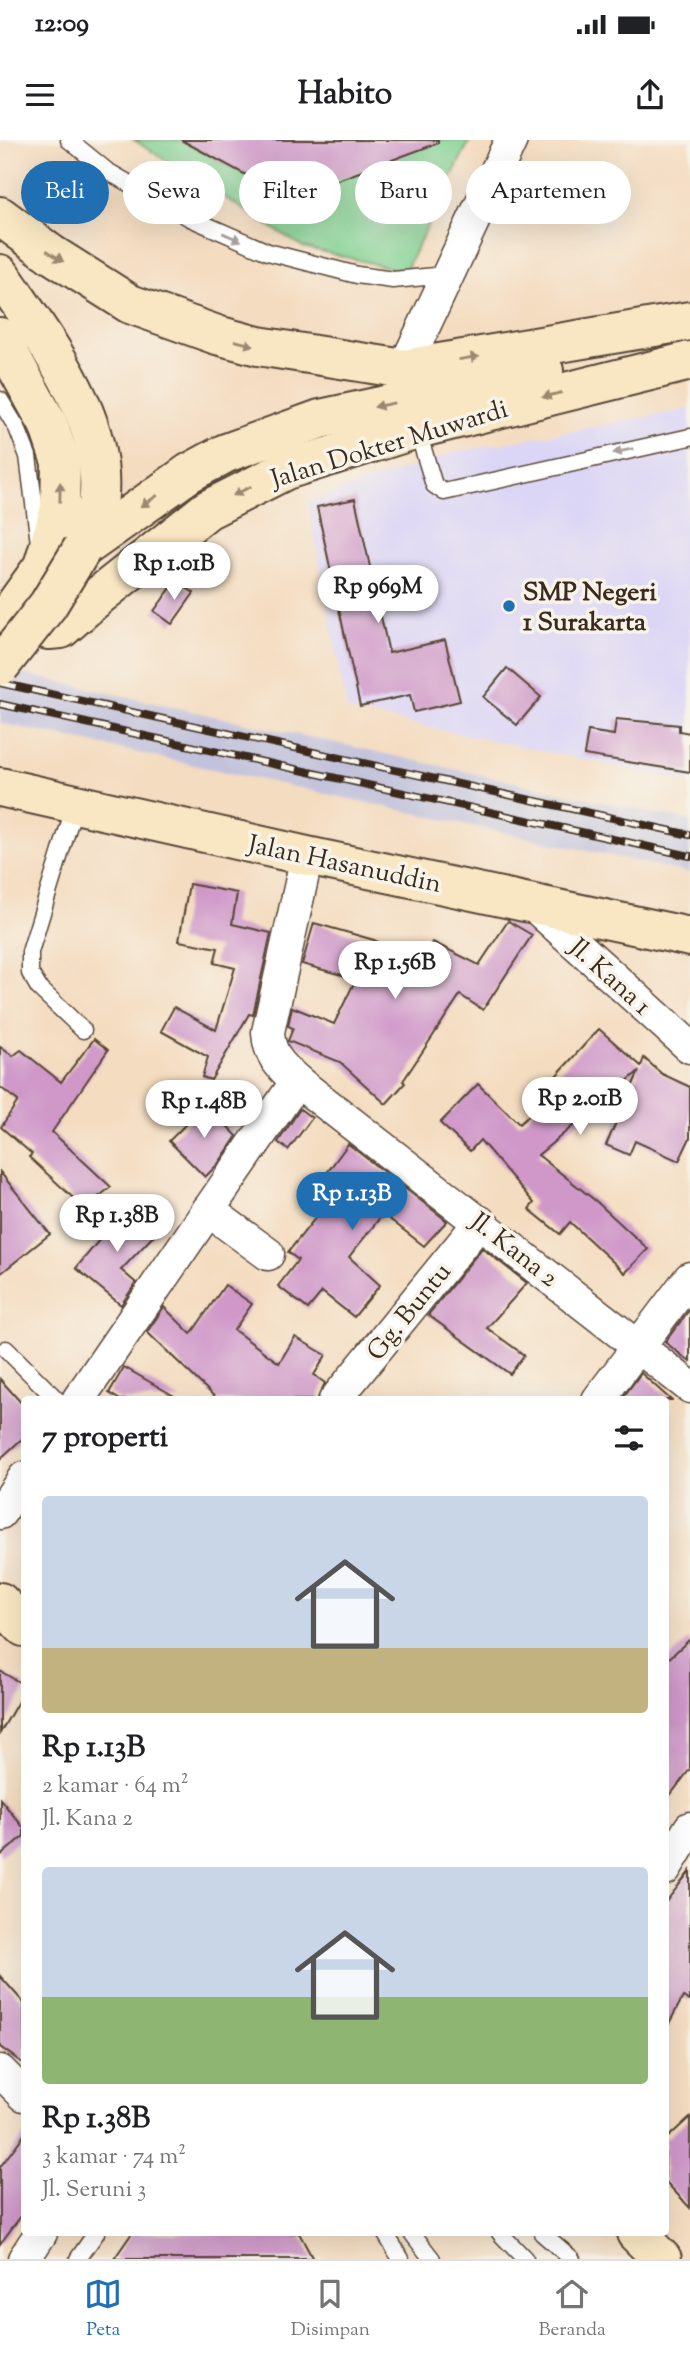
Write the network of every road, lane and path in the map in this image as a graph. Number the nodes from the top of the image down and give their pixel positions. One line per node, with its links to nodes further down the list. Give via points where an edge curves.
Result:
1 (69, 140): 5 (lane, one-way to 5, via 107,171 190,218 268,252 393,280)
2 (511, 140): 5 (street)
3 (0, 216): 10 (main road, one-way to 10, via 131,304 258,346)
4 (0, 274): 14 (main road, via 68,378 95,446 99,484 95,519)
5 (446, 275): 10 (street)
6 (690, 321): 10 (main road, one-way to 6)
7 (0, 337): 15 (main road, one-way to 7, via 60,509 61,462 48,424)
8 (690, 340): 14 (main road, one-way to 14, via 320,419 226,453)
9 (690, 360): 12 (main road, Jalan Dokter Muwardi, one-way to 12)
10 (404, 369)
11 (0, 400): 15 (lane, via 28,456)
12 (417, 429): 13 (lane, one-way to 12, via 444,492 434,485); 16 (main road, Jalan Dokter Muwardi, one-way to 16, via 286,470 207,510 61,629)
13 (690, 436)
14 (82, 549): 17 (main road, bridge, via 48,605)
15 (43, 566): 16 (main road)
16 (2, 619)
17 (0, 666)
18 (0, 787): 19 (main road, Jalan Hasanuddin)
19 (76, 802): 20 (main road, Jalan Hasanuddin); 23 (lane, via 30,952 30,973 38,988)
20 (307, 856): 21 (main road, Jalan Hasanuddin); 25 (street, Jl. Kana 2, via 268,1032 270,1052)
21 (532, 904): 22 (main road, Jalan Hasanuddin); 24 (street, Jl. Kana 1)
22 (690, 937)
23 (83, 1030)
24 (690, 1047)
25 (297, 1080): 26 (street); 27 (street, Jl. Kana 2)
26 (208, 1210): 28 (street); 34 (street)
27 (480, 1222): 30 (street, Jl. Kana 2); 35 (street, Gg. Buntu)
28 (268, 1254)
29 (690, 1278): 30 (street)
30 (638, 1346): 32 (street, Jl. Kana 2); 36 (street)
31 (6, 1349): 33 (lane)
32 (690, 1387)
33 (53, 1396)
34 (81, 1396)
35 (338, 1396)
36 (601, 1396)
37 (21, 1482): 38 (street)
38 (0, 1513)
39 (0, 1602): 40 (main road)
40 (21, 1624)
41 (690, 1828): 42 (street)
42 (669, 1862)
43 (0, 2071): 44 (street)
44 (21, 2092)
45 (39, 2236): 52 (street)
46 (94, 2236): 53 (lane)
47 (387, 2236): 54 (lane)
48 (414, 2236): 55 (lane)
49 (503, 2236): 56 (lane)
50 (545, 2236): 57 (lane)
51 (639, 2236): 58 (main road)
52 (24, 2259)
53 (78, 2259)
54 (401, 2259)
55 (432, 2259)
56 (525, 2259)
57 (572, 2259)
58 (663, 2259)

